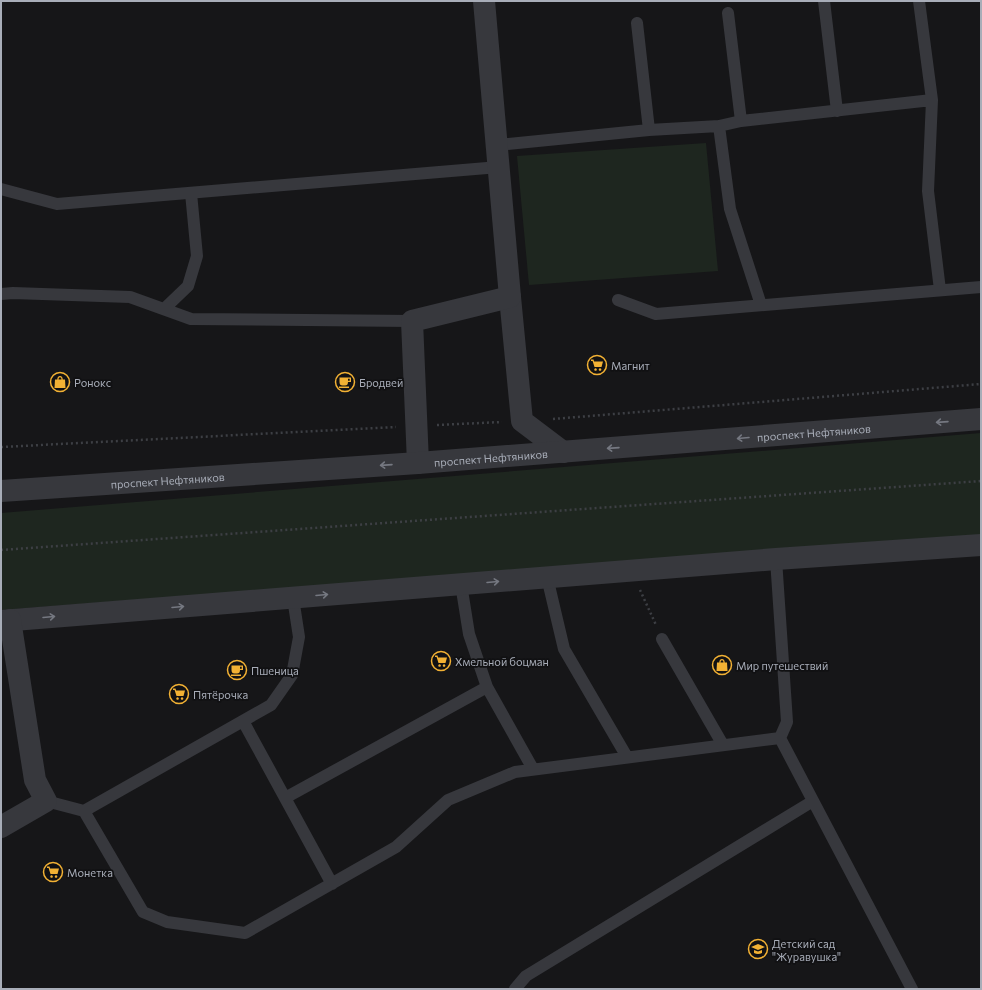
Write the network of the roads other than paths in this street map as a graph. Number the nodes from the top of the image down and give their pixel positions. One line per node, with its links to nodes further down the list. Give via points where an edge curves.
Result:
1 (484, 1): 11 (street)
2 (824, 1): 7 (lane)
3 (919, 1): 6 (lane)
4 (728, 13): 8 (lane)
5 (637, 23): 10 (lane)
6 (932, 100): 7 (lane); 16 (lane, via 928,191)
7 (837, 111): 8 (lane)
8 (741, 121): 9 (lane)
9 (719, 126): 10 (lane); 20 (lane, via 730,209)
10 (649, 130): 11 (lane)
11 (497, 145): 12 (street)
12 (499, 167): 14 (lane); 18 (street)
13 (1, 188): 14 (lane, via 57,204)
14 (191, 193): 21 (lane, via 197,256 188,286)
15 (981, 287): 16 (lane)
16 (940, 290): 20 (lane)
17 (1, 294): 21 (lane, via 130,297)
18 (510, 297): 22 (street); 24 (street, via 522,421)
19 (618, 300): 20 (lane, via 656,314)
20 (761, 305)
21 (164, 309): 22 (lane, via 192,319)
22 (412, 321): 25 (street)
23 (981, 419): 24 (street, проспект Нефтяников, one-way to 24)
24 (563, 452): 25 (street, проспект Нефтяников)
25 (418, 463): 26 (street, проспект Нефтяников, one-way to 26)
26 (1, 491)
27 (981, 545): 28 (street)
28 (776, 559): 29 (street); 36 (lane, via 787,722)
29 (547, 577): 30 (street, one-way to 29); 38 (lane, via 564,649)
30 (461, 584): 31 (street, one-way to 30); 34 (lane, via 470,634)
31 (293, 598): 32 (street, one-way to 31); 35 (lane, via 299,637 292,675 271,705)
32 (5, 621): 41 (street, via 35,780)
33 (662, 639): 37 (lane)
34 (487, 687): 39 (lane); 40 (lane)
35 (243, 721): 40 (lane); 43 (lane)
36 (780, 738): 37 (lane); 42 (lane)
37 (723, 745): 38 (lane)
38 (627, 757): 39 (lane)
39 (533, 769): 45 (lane, via 515,772 448,800 396,847)
40 (285, 798): 45 (lane)
41 (46, 801): 43 (lane); 44 (street)
42 (813, 801): 46 (lane, via 526,976); 47 (lane)
43 (84, 811): 45 (lane, via 143,912 167,922 245,933)
44 (1, 827)
45 (332, 884)
46 (515, 989)
47 (912, 989)

